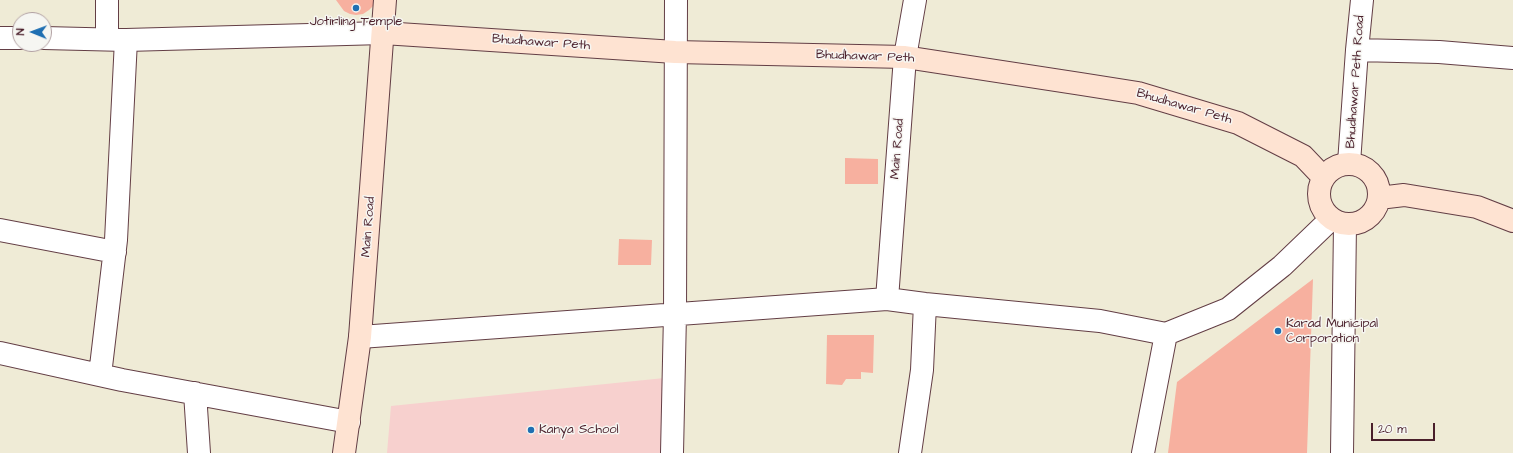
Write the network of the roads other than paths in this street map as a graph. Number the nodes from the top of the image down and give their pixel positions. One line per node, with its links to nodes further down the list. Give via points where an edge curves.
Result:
1 (107, 0): 10 (street)
2 (385, 0): 6 (street, Main Road)
3 (676, 0): 12 (street)
4 (914, 0): 13 (street, Main Road)
5 (1362, 0): 11 (street, Bhudhawar Peth Road)
6 (383, 32): 10 (street); 12 (street, Bhudhawar Peth); 26 (street, Main Road)
7 (0, 38): 8 (street)
8 (12, 38)
9 (52, 38): 10 (street)
10 (117, 40): 21 (street)
11 (1357, 50): 14 (street, via 1439,52); 15 (street, Bhudhawar Peth Road)
12 (675, 52): 13 (street, Bhudhawar Peth); 24 (street)
13 (905, 57): 16 (street, Bhudhawar Peth, via 1145,95 1238,122 1303,156); 22 (street, Main Road)
14 (1513, 58)
15 (1349, 163): 16 (street, via 1330,169); 17 (street, via 1370,173 1378,187)
16 (1323, 177): 18 (street, via 1318,191 1321,207)
17 (1379, 198): 18 (street, via 1373,212 1361,222); 19 (street, via 1404,195 1477,206)
18 (1338, 222): 25 (street, via 1228,309); 36 (street)
19 (1513, 222)
20 (0, 230): 21 (street)
21 (115, 252): 28 (street)
22 (887, 299): 23 (street); 24 (street)
23 (925, 304): 25 (street, via 1100,321); 34 (street, via 922,370)
24 (675, 314): 26 (street); 33 (street)
25 (1166, 334): 35 (street)
26 (360, 337): 30 (street, Main Road)
27 (0, 353): 28 (street)
28 (100, 375): 29 (street)
29 (195, 393): 30 (street); 31 (street)
30 (349, 422): 32 (street, Main Road)
31 (199, 453)
32 (344, 453)
33 (672, 453)
34 (910, 453)
35 (1143, 453)
36 (1342, 453)

